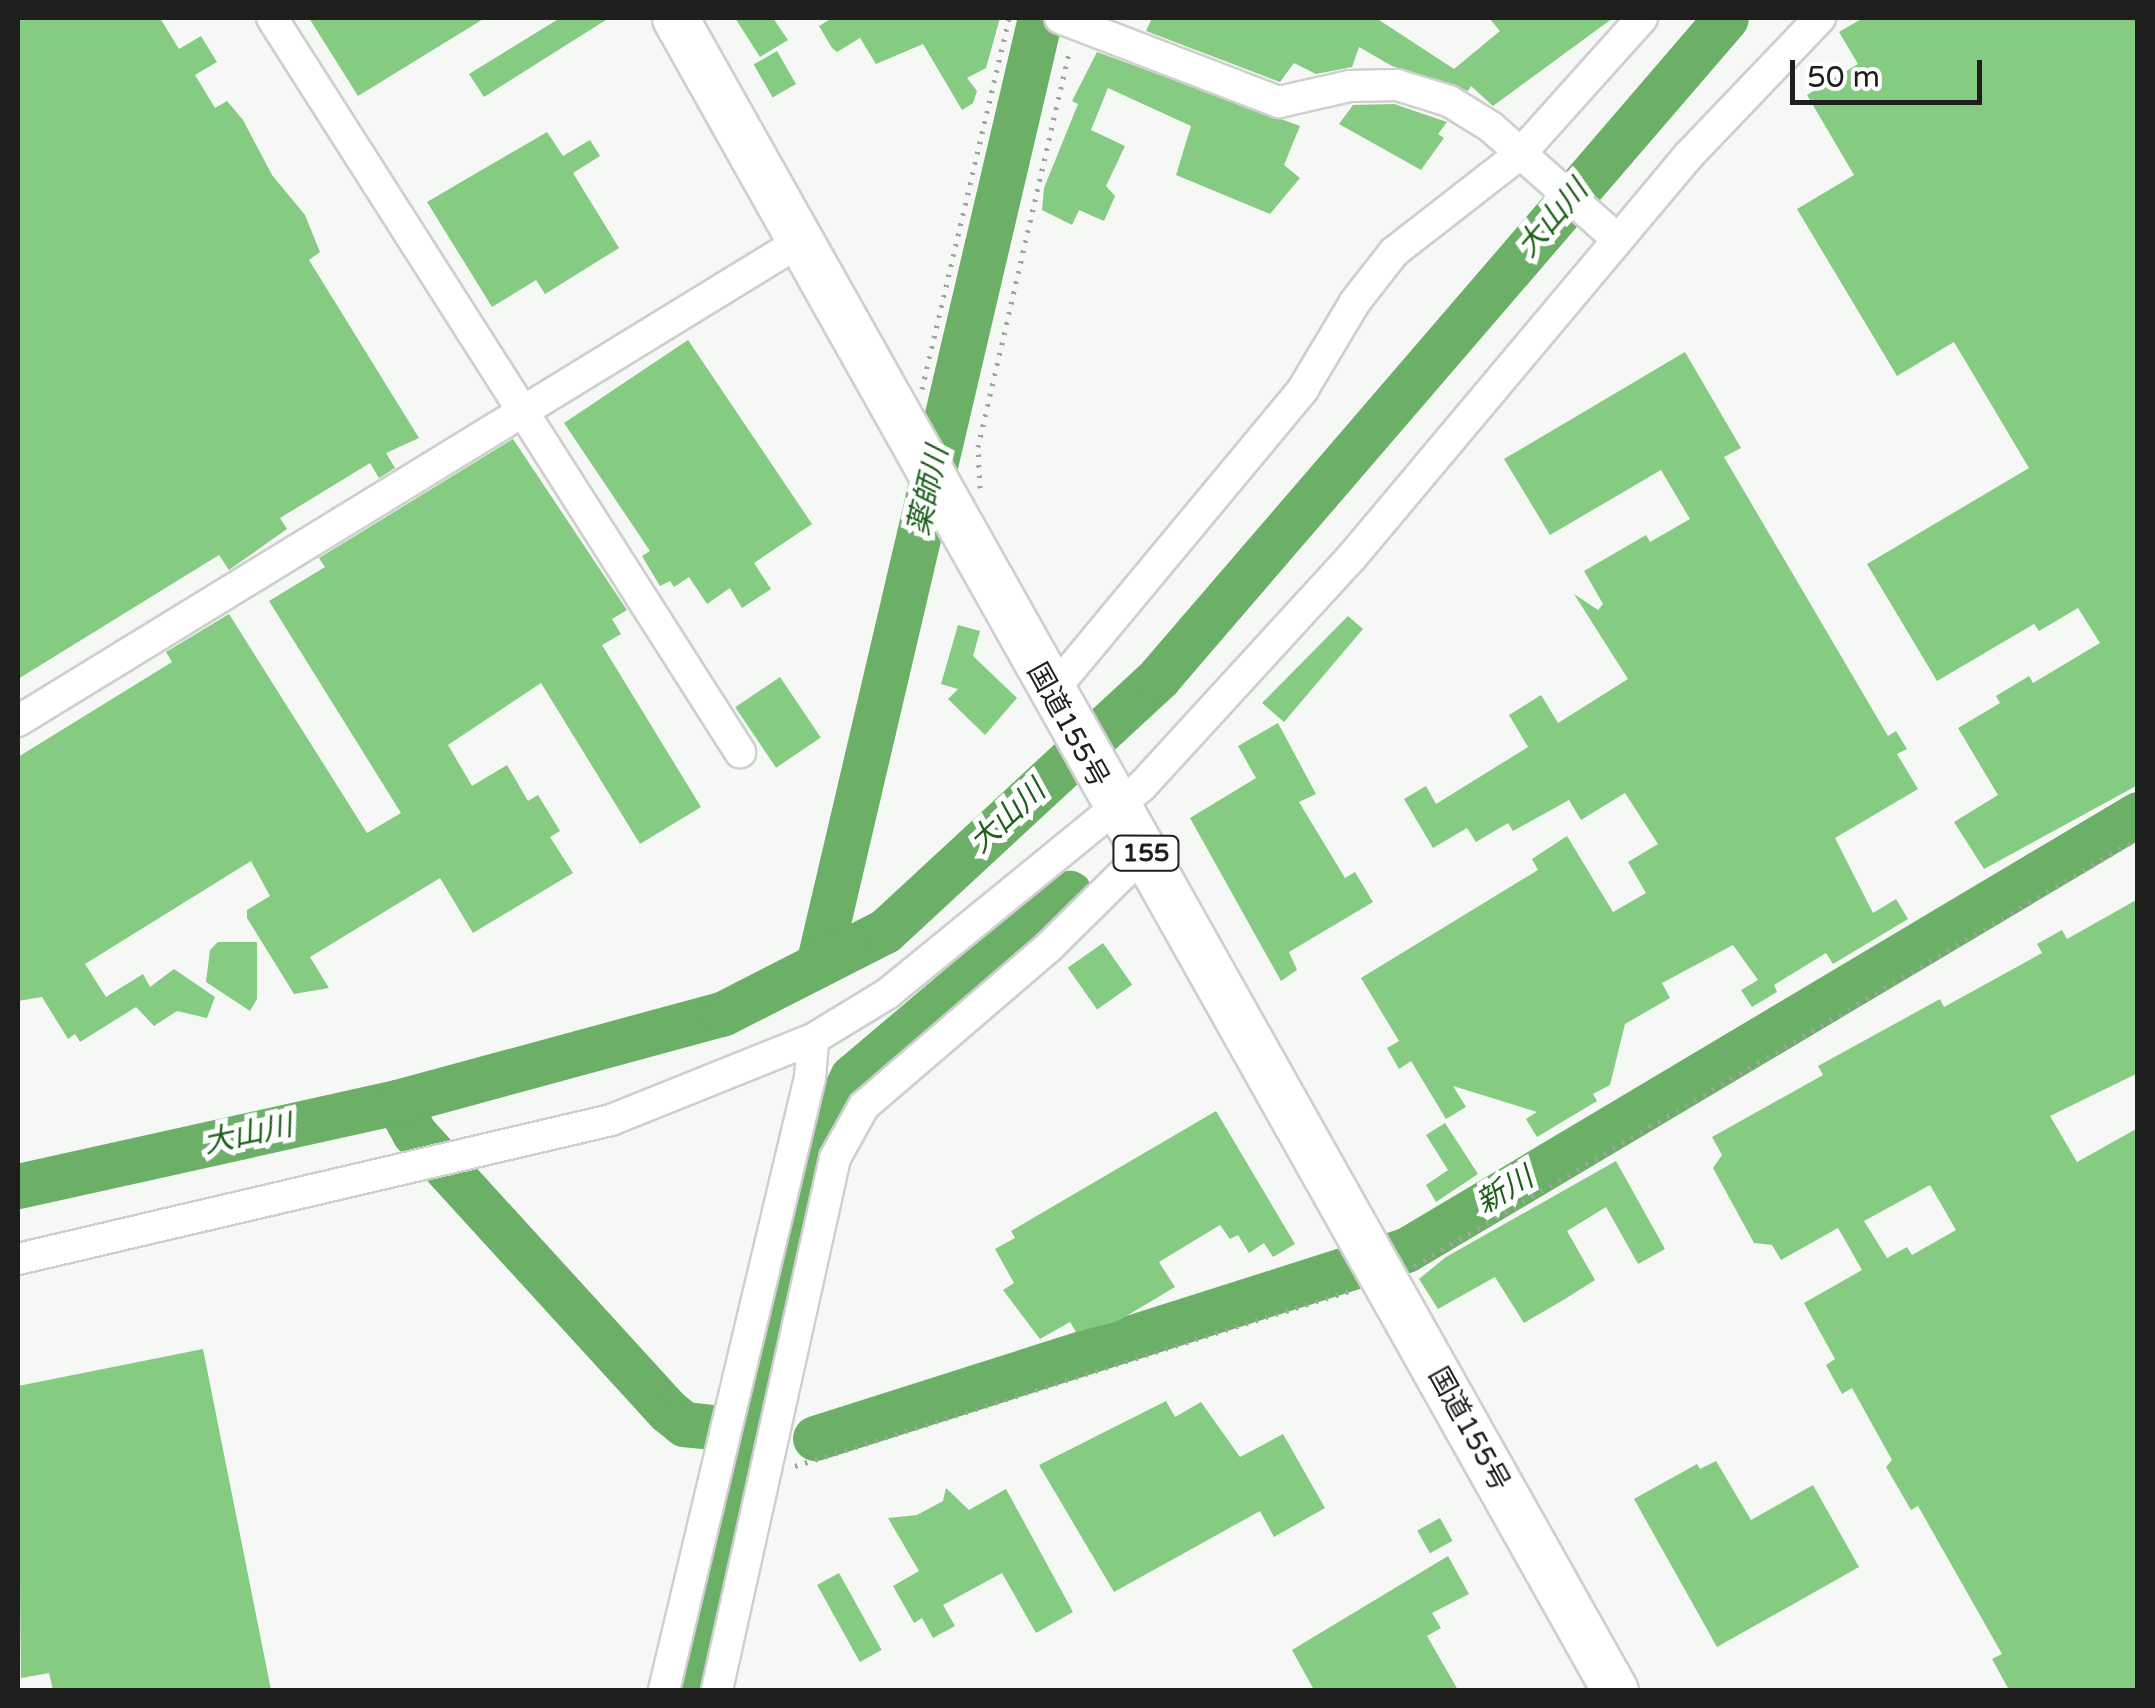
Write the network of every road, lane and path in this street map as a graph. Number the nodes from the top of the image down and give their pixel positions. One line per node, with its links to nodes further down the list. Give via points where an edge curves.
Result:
1 (272, 18): 10 (street)
2 (676, 18): 9 (highway, 国道155号 / 155)
3 (1009, 18): 11 (path, via 928,378)
4 (1642, 18): 7 (street)
5 (1820, 18): 8 (street)
6 (1068, 21): 7 (street, via 1280,102 1350,86 1397,85 1449,100); 12 (path, via 978,447 980,490)
7 (1525, 158): 8 (street); 13 (street, via 1394,252 1303,389)
8 (1606, 230): 16 (street, via 1352,558 1141,787)
9 (800, 242): 10 (street); 11 (highway, 国道155号 / 155)
10 (518, 412): 14 (street); 15 (street)
11 (901, 425): 12 (highway, 国道155号 / 155)
12 (956, 523): 13 (highway, 国道155号 / 155)
13 (1051, 693): 16 (highway, 国道155号 / 155)
14 (18, 721)
15 (740, 752)
16 (1114, 807): 18 (highway, 国道155号 / 155); 19 (street, via 887,994)
17 (2138, 838): 21 (path)
18 (1145, 852): 21 (highway, 国道155号 / 155); 22 (street, via 1048,948 864,1106 834,1158)
19 (813, 1038): 20 (street, via 612,1120); 23 (street, via 810,1077)
20 (18, 1259)
21 (1385, 1280): 22 (path); 25 (highway, 国道155号 / 155)
22 (764, 1476): 24 (street)
23 (664, 1690)
24 (716, 1690)
25 (1615, 1690)

